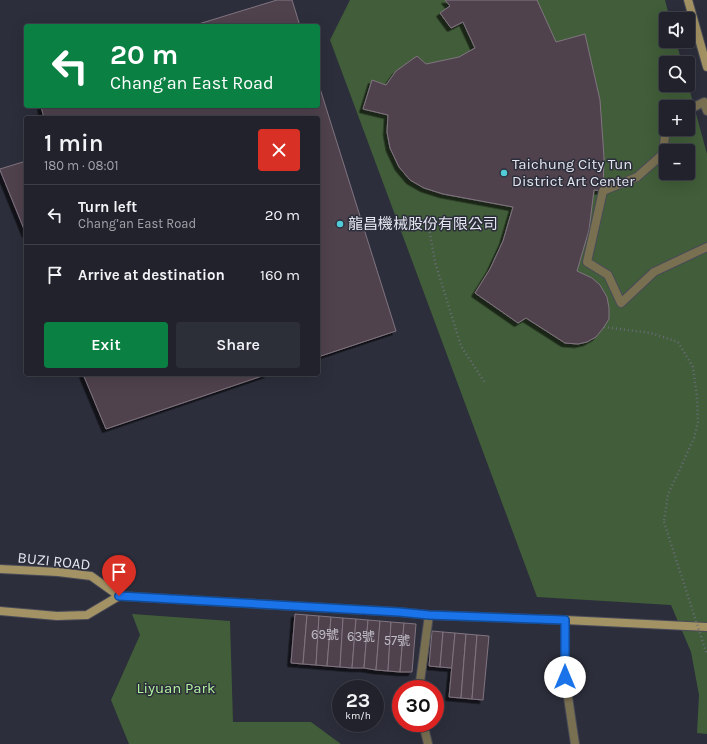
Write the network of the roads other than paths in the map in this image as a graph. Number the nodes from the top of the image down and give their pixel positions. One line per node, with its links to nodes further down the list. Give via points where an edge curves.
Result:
1 (688, 0): 2 (street)
2 (707, 67)
3 (695, 106): 4 (street, via 704,102)
4 (707, 111)
5 (665, 136): 6 (street, via 663,154 637,177 603,191 587,262 608,275 621,303 654,272)
6 (707, 247)
7 (0, 569): 8 (street, BUZI ROAD, via 91,576)
8 (119, 596): 9 (street, via 87,615 57,616); 10 (street)
9 (0, 611)
10 (429, 615): 11 (street); 13 (street)
11 (565, 620): 12 (street); 16 (street, via 565,677)
12 (707, 627)
13 (420, 680)
14 (425, 732): 15 (street)
15 (428, 744)
16 (575, 744)

